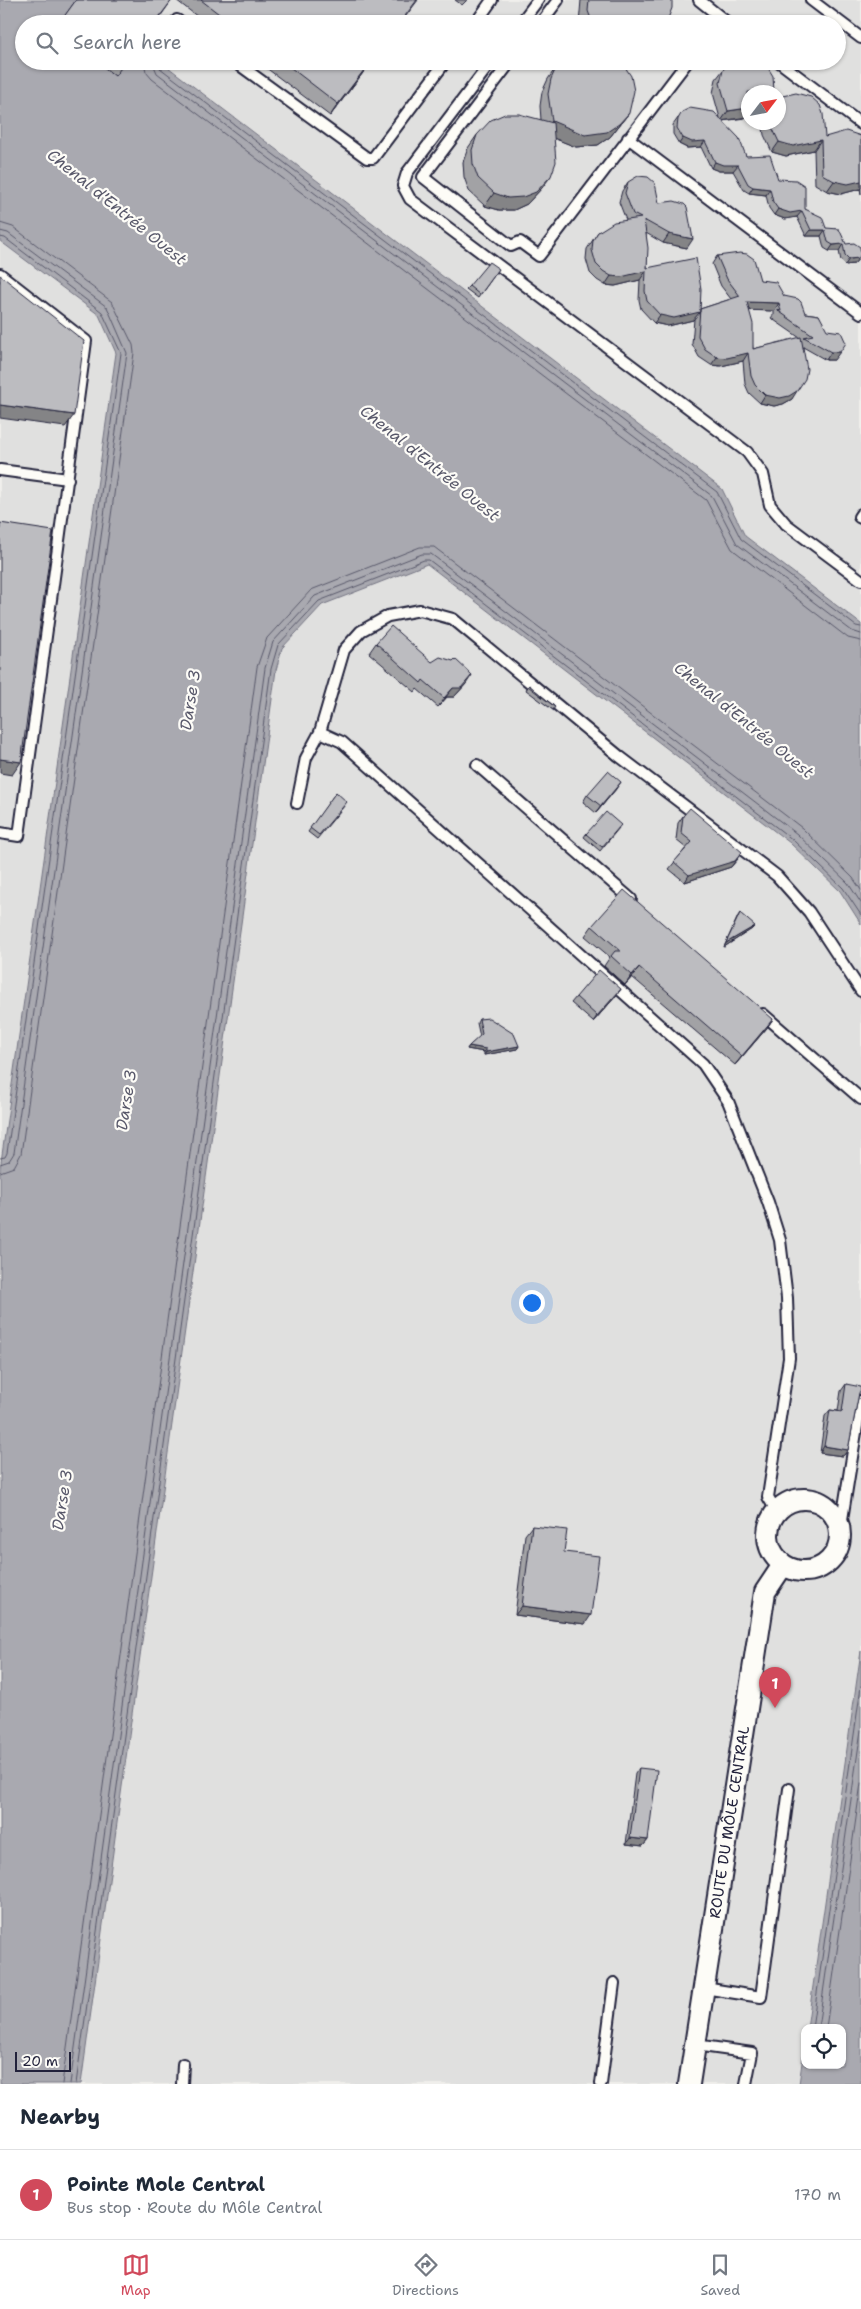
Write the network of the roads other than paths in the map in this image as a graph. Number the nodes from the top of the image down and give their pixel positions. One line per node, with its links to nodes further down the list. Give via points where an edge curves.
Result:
1 (492, 0): 6 (lane)
2 (538, 0): 7 (lane)
3 (558, 0): 8 (lane)
4 (699, 0): 9 (lane)
5 (811, 0): 10 (lane)
6 (481, 15)
7 (527, 15)
8 (547, 15)
9 (715, 15)
10 (831, 15)
11 (846, 27): 12 (lane)
12 (861, 38)
13 (246, 70): 14 (lane, via 367,158 373,158)
14 (439, 70)
15 (485, 70): 27 (lane, via 407,172 403,186 410,199 748,452 763,474 770,505 786,524)
16 (504, 70): 20 (lane, via 422,177 511,246 520,242 539,256)
17 (681, 70): 20 (lane)
18 (790, 70): 19 (lane)
19 (861, 124)
20 (628, 138): 22 (lane)
21 (0, 274): 24 (lane, via 86,341)
22 (861, 313)
23 (0, 470): 24 (lane)
24 (68, 479): 31 (lane, via 18,836)
25 (861, 514): 26 (lane)
26 (861, 518)
27 (861, 580)
28 (320, 732): 30 (lane, via 306,758); 33 (lane, via 344,650 361,631 388,616 420,610 453,619 619,756 778,876 809,912); 37 (lane, via 342,742 703,1064 728,1101 780,1240 787,1298 789,1358 768,1497)
29 (478, 766): 32 (lane)
30 (297, 803)
31 (0, 833)
32 (643, 909)
33 (861, 992)
34 (756, 1008): 35 (lane)
35 (861, 1099)
36 (861, 1401): 38 (lane)
37 (777, 1512): 38 (street, via 792,1502 809,1500 820,1503 837,1520); 39 (street, via 770,1522 769,1545)
38 (840, 1532): 39 (street, via 835,1555 827,1564 805,1572)
39 (783, 1565): 42 (street, ROUTE DU MÔLE CENTRAL, via 765,1592)
40 (789, 1789): 42 (lane, via 761,1997)
41 (614, 1983): 46 (lane)
42 (704, 1988): 43 (street, ROUTE DU MÔLE CENTRAL)
43 (695, 2045): 47 (street, ROUTE DU MÔLE CENTRAL); 48 (lane, via 752,2053)
44 (183, 2064): 45 (lane)
45 (182, 2084)
46 (601, 2084)
47 (689, 2084)
48 (746, 2084)

